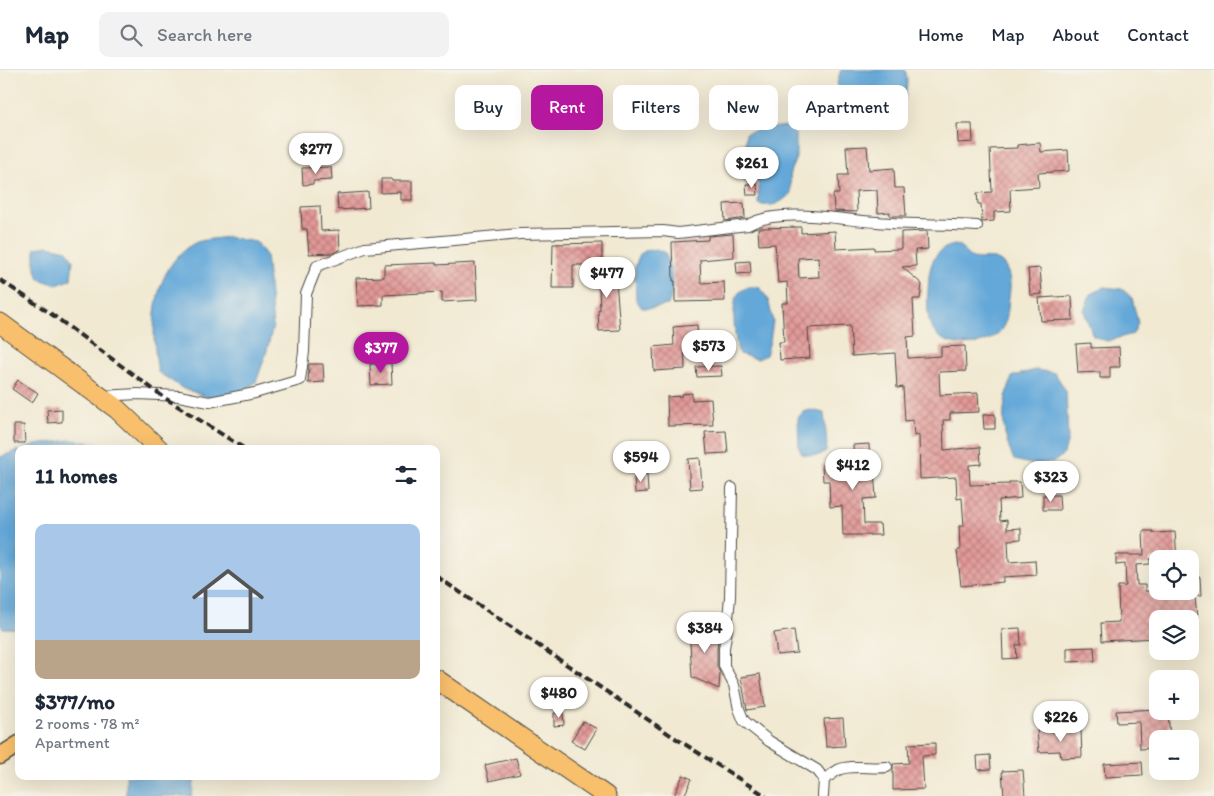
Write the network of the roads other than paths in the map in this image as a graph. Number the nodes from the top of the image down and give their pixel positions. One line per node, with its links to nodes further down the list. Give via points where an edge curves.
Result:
1 (977, 226): 3 (street, via 776,216 748,225 678,233 520,234 365,248 317,266 306,294 300,380 209,402 179,396)
2 (0, 323): 3 (highway)
3 (99, 396): 4 (highway)
4 (155, 445)
5 (732, 488): 10 (street, via 730,597 724,666 734,686 744,721 769,741 817,770)
6 (440, 682): 11 (highway)
7 (15, 746): 8 (main road)
8 (0, 756)
9 (887, 767): 10 (street, via 848,768)
10 (824, 779): 12 (street)
11 (606, 796)
12 (823, 796)

